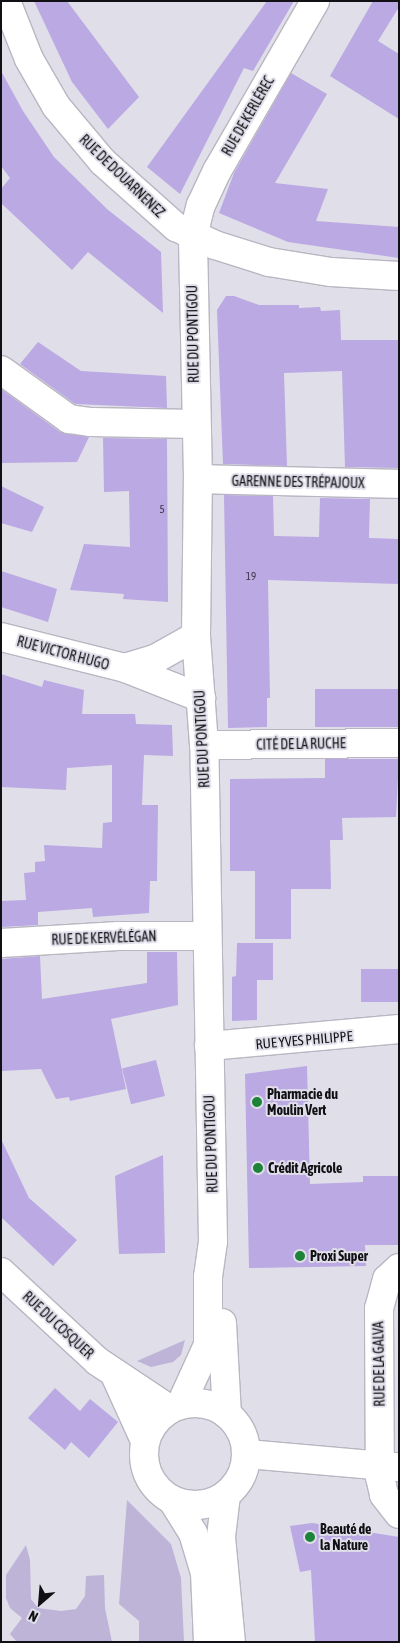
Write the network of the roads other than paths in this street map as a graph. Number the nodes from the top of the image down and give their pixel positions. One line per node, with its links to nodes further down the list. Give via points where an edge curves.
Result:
1 (6, 1): 3 (main road, RUE DE DOUARNENEZ, via 29,59 72,127 137,195)
2 (315, 1): 3 (main road, RUE DE KERLÉREC, via 217,171 201,205)
3 (192, 236): 4 (main road, RUE DE DOUARNENEZ, via 269,262 331,272); 6 (main road, RUE DU PONTIGOU)
4 (399, 276)
5 (1, 370): 6 (main road, via 69,419)
6 (194, 424): 7 (main road, RUE DU PONTIGOU)
7 (198, 479): 8 (main road, GARENNE DES TRÉPAJOUX); 9 (main road, RUE DU PONTIGOU)
8 (399, 484)
9 (196, 636): 11 (main road, RUE VICTOR HUGO, via 155,659); 12 (main road, RUE DU PONTIGOU)
10 (1, 637): 11 (main road, RUE VICTOR HUGO)
11 (125, 668): 12 (main road, RUE VICTOR HUGO)
12 (201, 698): 14 (main road, RUE DU PONTIGOU)
13 (399, 742): 14 (main road, CITÉ DE LA RUCHE)
14 (204, 745): 15 (main road, RUE DU PONTIGOU)
15 (207, 936): 16 (main road, RUE DE KERVÉLÉGAN, via 110,936); 18 (main road, RUE DU PONTIGOU)
16 (1, 944)
17 (399, 1029): 18 (main road, RUE YVES PHILIPPE)
18 (209, 1046): 19 (main road, RUE DU PONTIGOU)
19 (214, 1242): 23 (main road, RUE DU PONTIGOU, via 208,1277 208,1345); 24 (main road, RUE DU PONTIGOU, via 220,1277)
20 (399, 1268): 27 (main road, RUE DE LA GALVA, via 387,1279 379,1308)
21 (1, 1272): 22 (main road, RUE DU COSQUER)
22 (116, 1377): 23 (main road, RUE DU COSQUER); 25 (main road, RUE DU COSQUER)
23 (175, 1407): 24 (main road, via 203,1403); 25 (main road, via 153,1424)
24 (227, 1414): 26 (main road, via 244,1437)
25 (145, 1441): 29 (main road, via 146,1471 153,1484)
26 (247, 1454): 27 (main road); 28 (main road, via 241,1478)
27 (389, 1467): 30 (main road, RUE DE LA GALVA, via 384,1495)
28 (226, 1495): 29 (main road, via 201,1505); 32 (main road, via 221,1537)
29 (173, 1501): 31 (main road, via 193,1533 205,1573)
30 (399, 1514)
31 (208, 1642)
32 (231, 1642)

